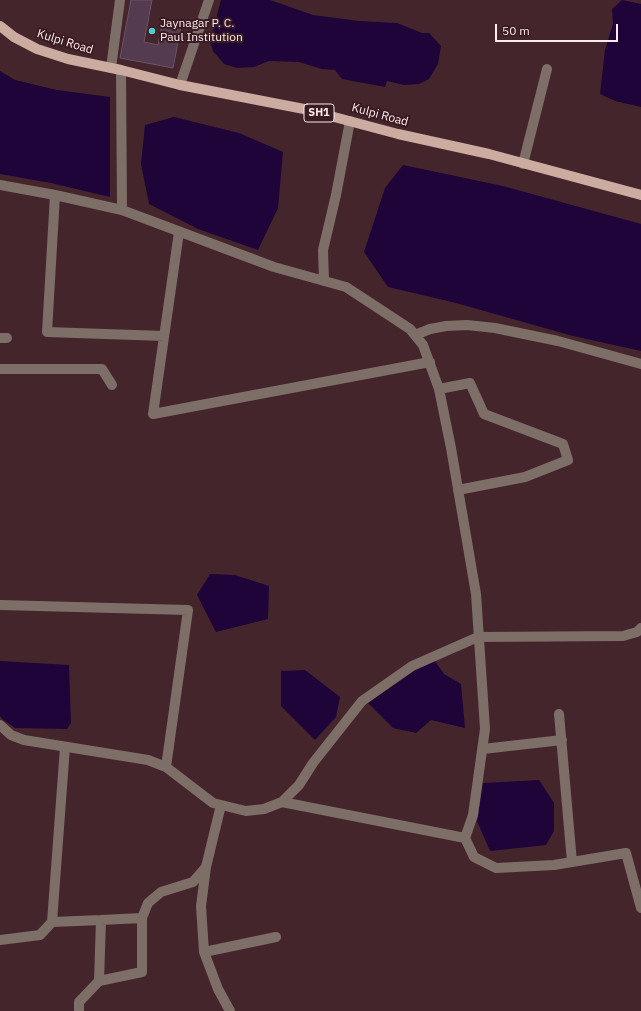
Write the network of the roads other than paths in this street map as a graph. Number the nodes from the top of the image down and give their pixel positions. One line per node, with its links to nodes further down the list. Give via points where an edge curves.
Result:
1 (120, 0): 4 (street)
2 (209, 0): 6 (street)
3 (0, 26): 4 (main road, Kulpi Road / SH1, via 37,49 68,59)
4 (116, 69): 6 (main road, Kulpi Road / SH1); 12 (street)
5 (547, 69): 8 (street)
6 (180, 85): 7 (main road, Kulpi Road / SH1, via 304,109)
7 (350, 121): 8 (main road, Kulpi Road / SH1); 14 (street, via 323,250)
8 (524, 164): 11 (main road, Kulpi Road / SH1)
9 (0, 185): 10 (street)
10 (55, 195): 12 (street); 16 (street, via 47,332)
11 (641, 195)
12 (122, 210): 13 (street)
13 (179, 232): 14 (street, via 274,267); 16 (street)
14 (324, 281): 15 (street, via 346,286)
15 (415, 334): 17 (street); 18 (street, via 446,326 495,328 558,341)
16 (164, 336): 17 (street, via 153,414)
17 (430, 362): 21 (street)
18 (641, 364)
19 (0, 370): 20 (street, via 102,369)
20 (112, 385)
21 (439, 389): 22 (street); 22 (street, via 470,383 484,414 563,444 568,460 525,477)
22 (458, 490): 25 (street, via 476,594)
23 (0, 606): 31 (street, via 188,610)
24 (641, 628): 25 (street, via 624,636)
25 (478, 637): 30 (street, via 485,730); 32 (street, via 412,666 362,701 299,785)
26 (559, 714): 28 (street)
27 (0, 725): 29 (street, via 11,735 24,740)
28 (562, 740): 30 (street); 35 (street)
29 (65, 747): 31 (street, via 148,760); 40 (street)
30 (483, 749): 34 (street, via 473,815)
31 (166, 767): 33 (street, via 213,803)
32 (282, 802): 33 (street, via 264,810 246,811); 34 (street)
33 (221, 805): 36 (street)
34 (465, 838): 35 (street, via 474,857 496,868)
35 (572, 862): 37 (street, via 626,853)
36 (206, 867): 38 (street, via 193,882 157,895 148,903); 43 (street, via 201,906)
37 (641, 908)
38 (142, 918): 39 (street); 44 (street, via 142,972)
39 (101, 920): 40 (street); 44 (street)
40 (52, 922): 42 (street, via 40,935)
41 (276, 937): 43 (street)
42 (0, 940)
43 (204, 952): 46 (street, via 218,989)
44 (99, 981): 45 (street, via 78,1002)
45 (78, 1011)
46 (230, 1011)

